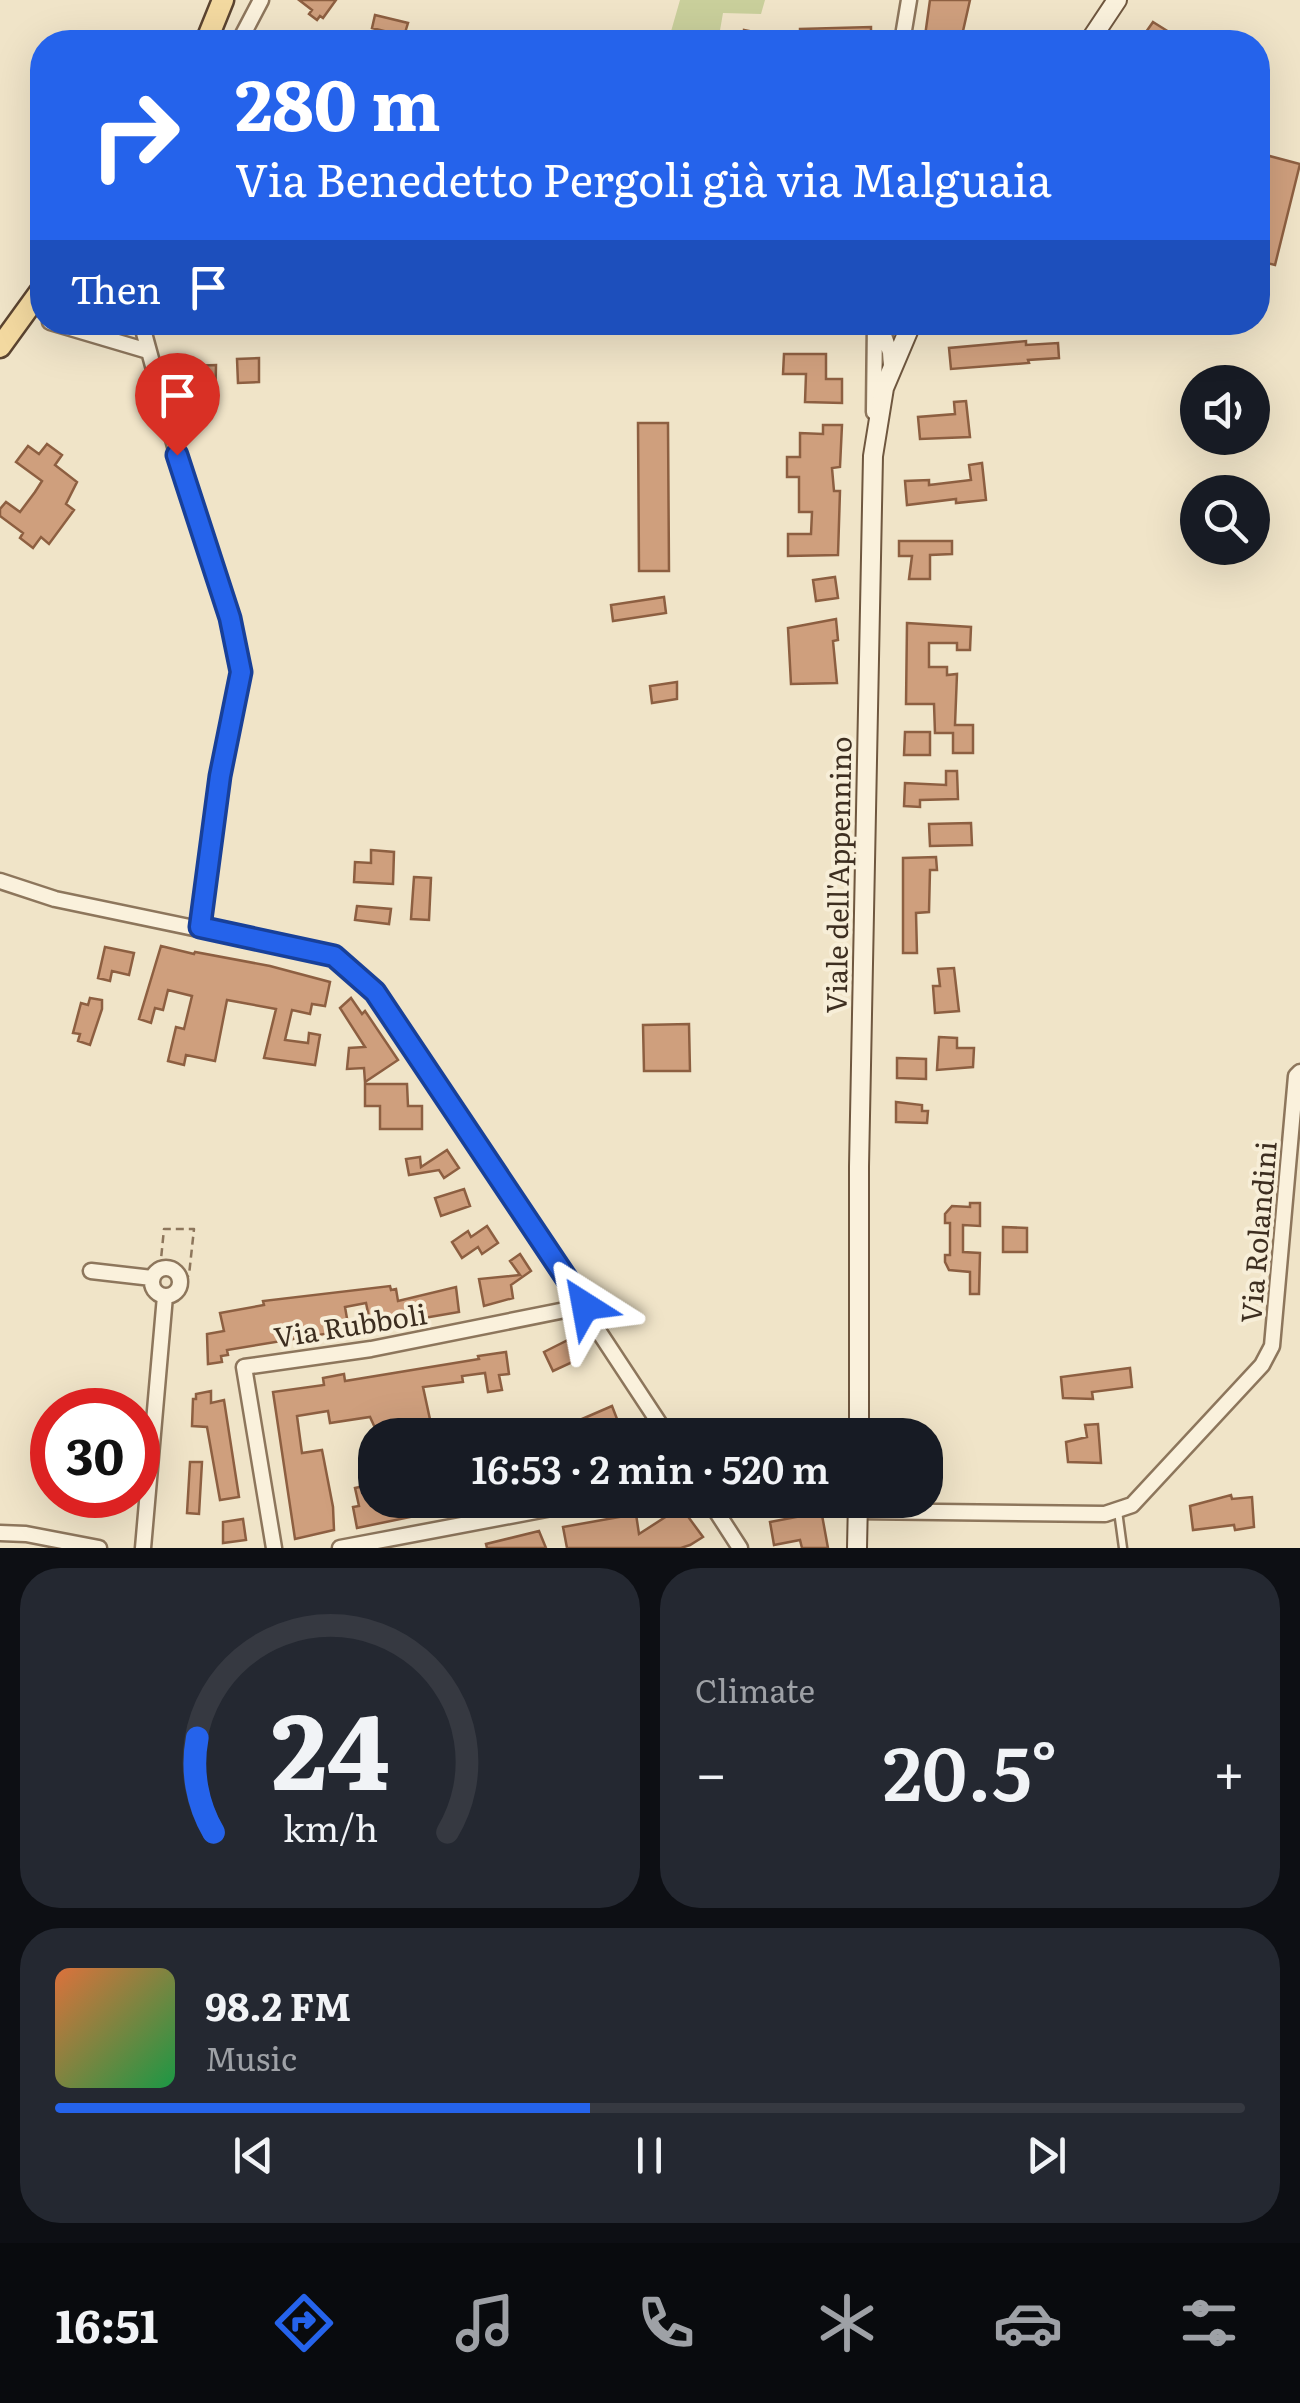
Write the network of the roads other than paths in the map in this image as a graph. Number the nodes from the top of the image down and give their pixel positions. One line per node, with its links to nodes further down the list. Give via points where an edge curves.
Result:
1 (223, 0): 5 (main road)
2 (261, 0): 6 (street)
3 (908, 0): 7 (street)
4 (1117, 0): 8 (main road)
5 (211, 30)
6 (245, 30)
7 (904, 30)
8 (1097, 30)
9 (30, 306): 15 (main road)
10 (92, 335): 16 (street)
11 (144, 335): 16 (street)
12 (876, 335): 17 (street)
13 (883, 335): 18 (street)
14 (904, 335): 18 (main road, Viale dell'Appennino)
15 (0, 348)
16 (148, 352): 21 (street, via 241,672)
17 (874, 355): 18 (street, via 882,367); 19 (street)
18 (891, 367): 19 (main road, Viale dell'Appennino)
19 (873, 456): 28 (main road, Viale dell'Appennino, via 858,1167)
20 (0, 881): 21 (street)
21 (200, 927): 26 (street, via 334,956 375,992)
22 (1300, 1072): 30 (street, Via Rolandini, via 1272,1346 1262,1365 1132,1504)
23 (91, 1271): 24 (street)
24 (156, 1274): 25 (street, via 154,1290); 25 (street, via 176,1270 181,1284)
25 (166, 1296): 36 (street)
26 (585, 1306): 27 (street); 37 (street, Via Rubboli, via 371,1349 244,1366)
27 (657, 1418)
28 (860, 1418)
29 (943, 1510): 30 (street)
30 (1118, 1510): 41 (lane)
31 (499, 1518): 38 (street)
32 (721, 1518): 39 (street)
33 (858, 1518): 40 (main road)
34 (0, 1533): 35 (street)
35 (99, 1548)
36 (144, 1548)
37 (274, 1548)
38 (340, 1548)
39 (740, 1548)
40 (857, 1548)
41 (1123, 1548)

